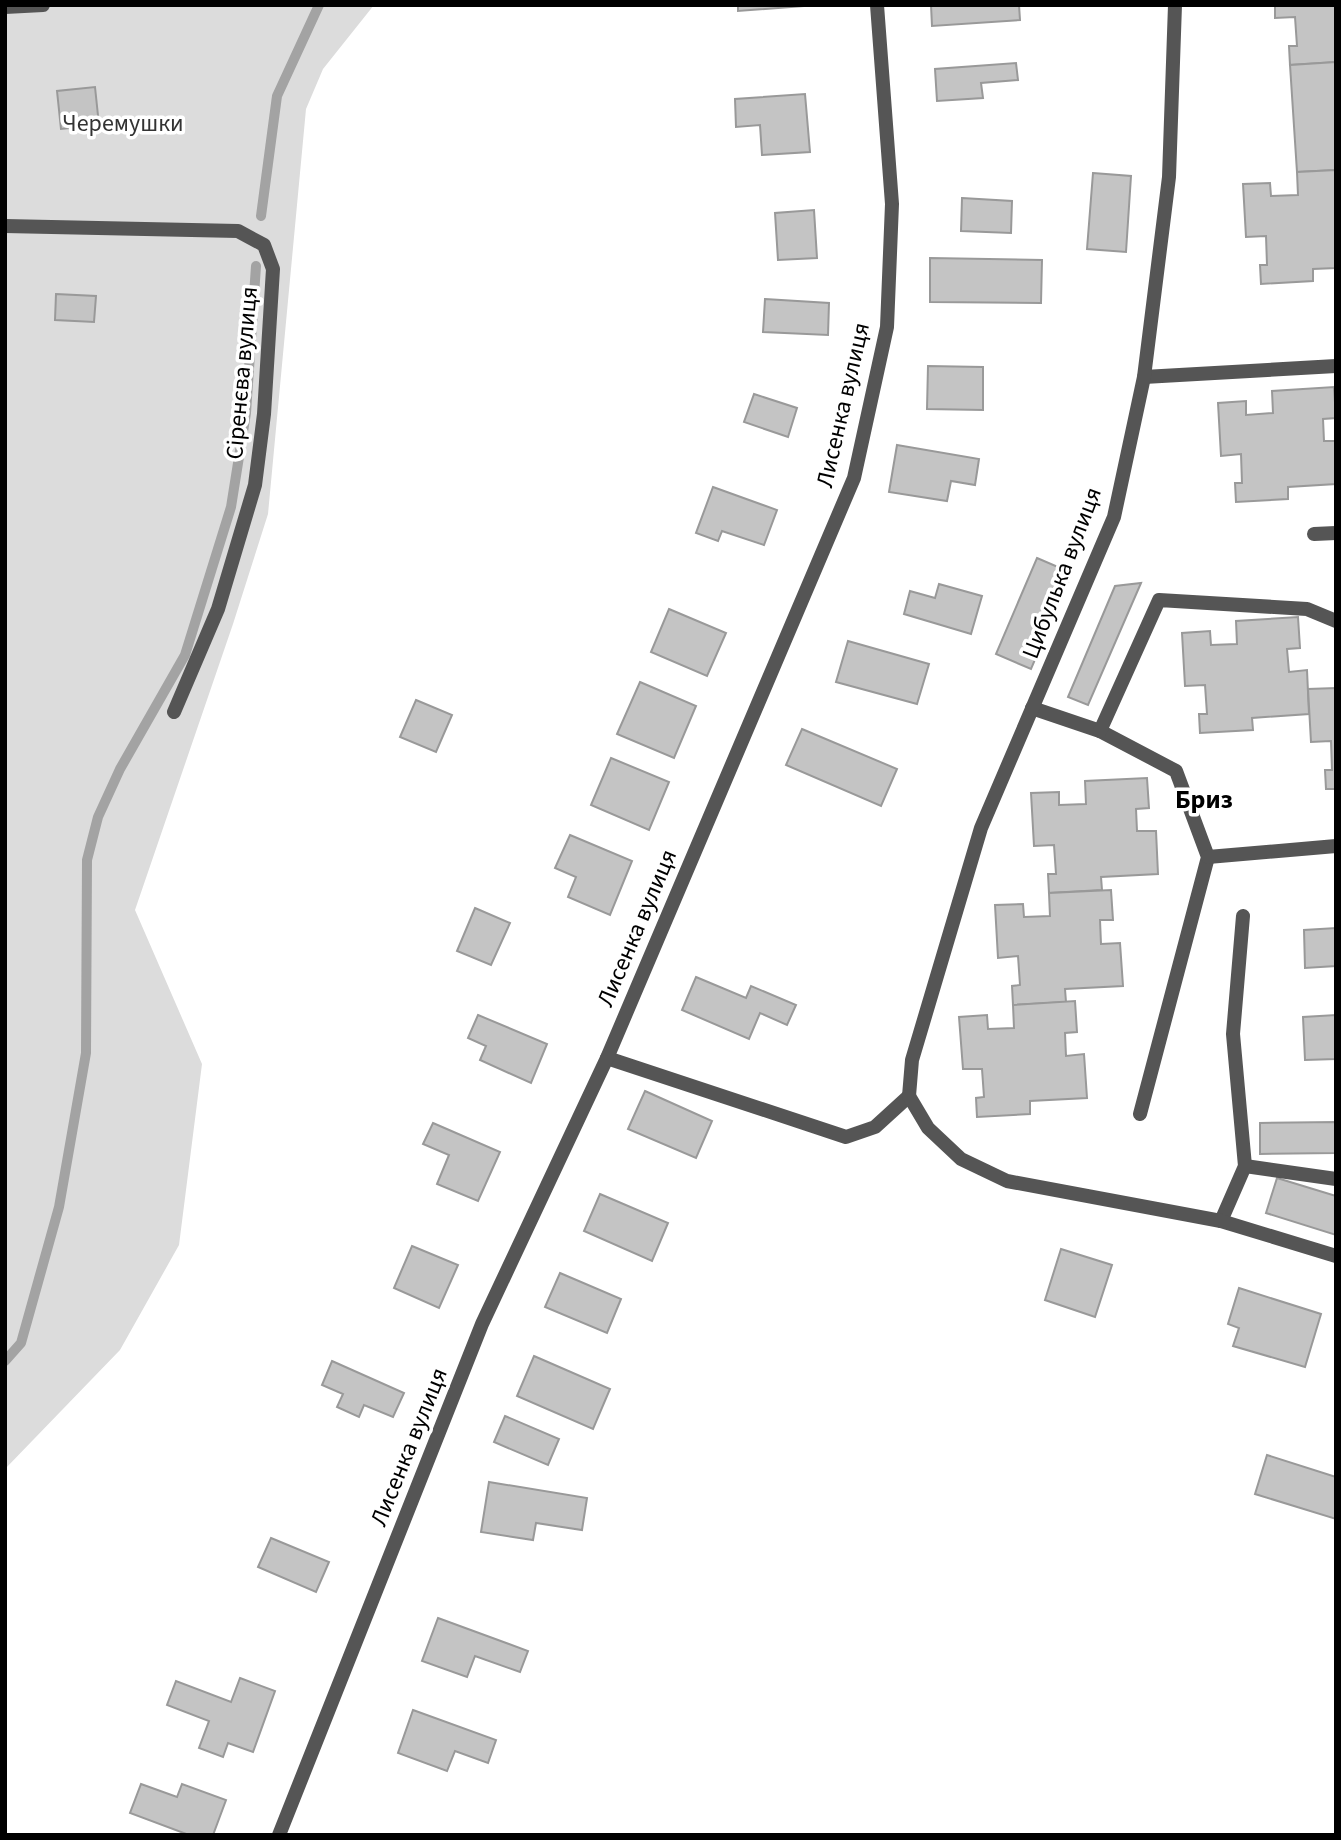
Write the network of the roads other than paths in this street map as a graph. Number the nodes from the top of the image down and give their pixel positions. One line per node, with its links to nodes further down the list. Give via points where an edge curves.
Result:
1 (43, 5): 4 (street)
2 (877, 5): 17 (street, Лисенка вулиця, via 892,204 887,327 854,478)
3 (1175, 5): 7 (street, Цибулька вулиця, via 1169,177)
4 (5, 7)
5 (5, 226): 12 (street, Сіренєва вулиця, via 238,231 264,245 273,269 255,485 218,610)
6 (1336, 366): 7 (street)
7 (1144, 377): 11 (street, Цибулька вулиця, via 1114,517)
8 (1336, 533): 9 (street)
9 (1314, 534)
10 (1336, 621): 13 (street, via 1307,609 1158,600)
11 (1032, 708): 13 (street); 18 (street, Цибулька вулиця, via 981,828 912,1060)
12 (174, 712)
13 (1100, 731): 15 (street, via 1176,771)
14 (1336, 846): 15 (street)
15 (1208, 857): 19 (street)
16 (1243, 916): 20 (street, via 1233,1034)
17 (607, 1058): 18 (street, via 846,1137 875,1127); 24 (street, Лисенка вулиця, via 482,1324)
18 (909, 1096): 22 (street, via 928,1128 961,1159 1007,1181)
19 (1140, 1114)
20 (1245, 1166): 21 (street); 22 (street)
21 (1336, 1179)
22 (1221, 1220): 23 (street)
23 (1336, 1256)
24 (278, 1835)

